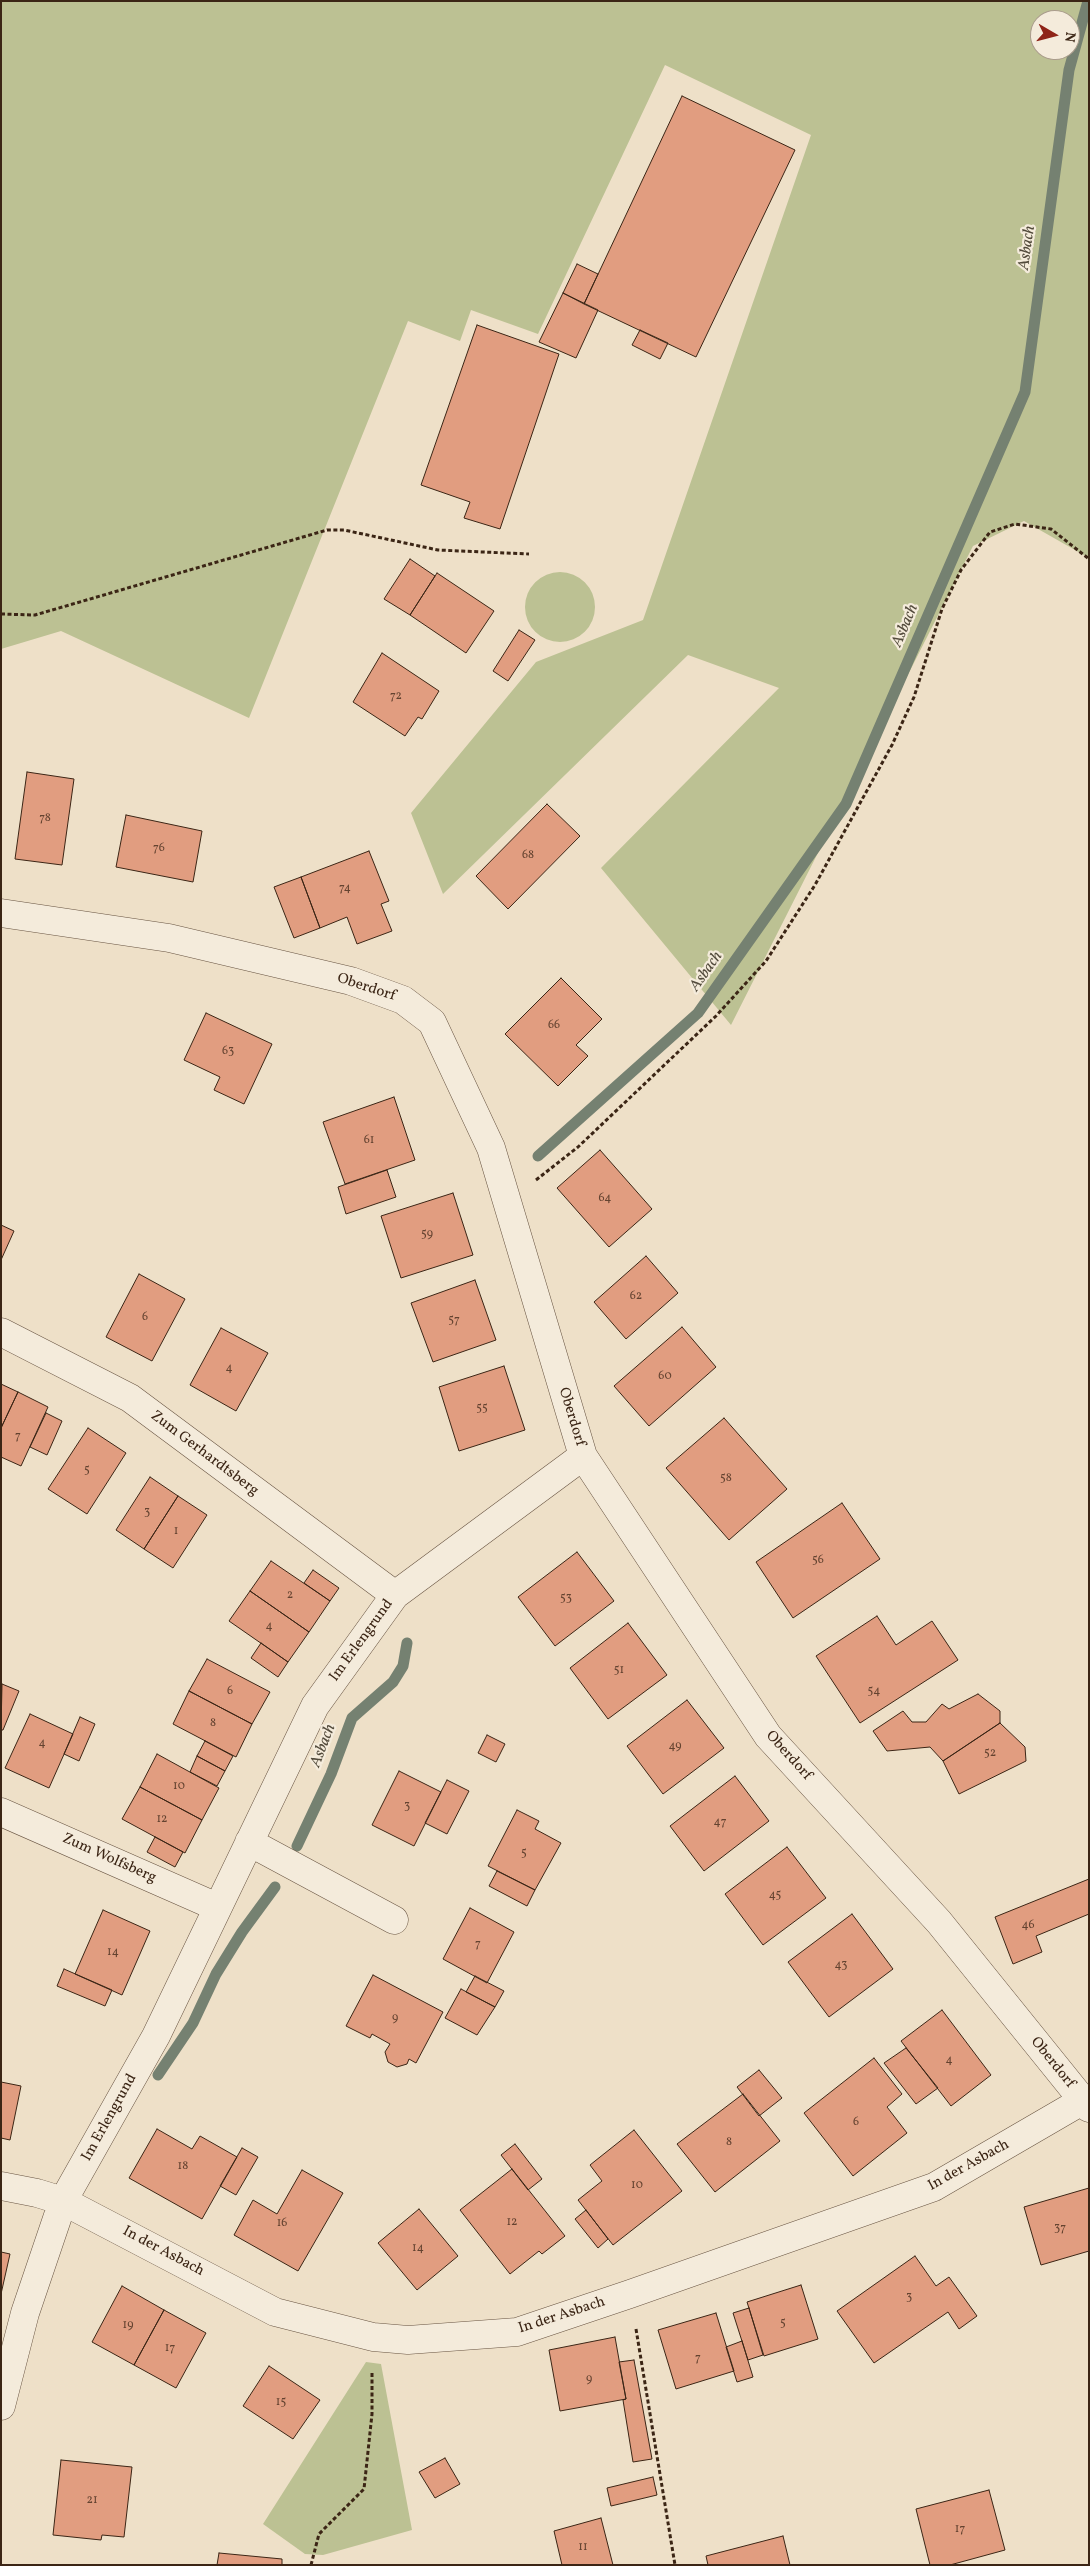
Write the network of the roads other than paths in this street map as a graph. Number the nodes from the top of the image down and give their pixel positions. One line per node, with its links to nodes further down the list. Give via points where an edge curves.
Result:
1 (1, 912): 3 (street, Oberdorf, via 169,938 351,981 403,1000 432,1022 491,1148)
2 (1, 1332): 4 (street, Zum Gerhardtsberg, via 130,1398)
3 (583, 1456): 4 (street, Im Erlengrund); 9 (street, Oberdorf, via 768,1736 939,1922)
4 (395, 1596): 6 (street, Im Erlengrund, via 315,1706)
5 (1, 1812): 7 (street, Zum Wolfsberg)
6 (249, 1842): 7 (street, Im Erlengrund); 8 (street)
7 (216, 1907): 11 (street, Im Erlengrund, via 156,2036)
8 (394, 1920)
9 (1086, 2104): 11 (street, In der Asbach, via 934,2187 517,2332 408,2340 373,2338 275,2312 142,2240)
10 (1, 2186): 11 (street, In der Asbach)
11 (63, 2202): 12 (street, Im Erlengrund, via 25,2313)
12 (1, 2406)

